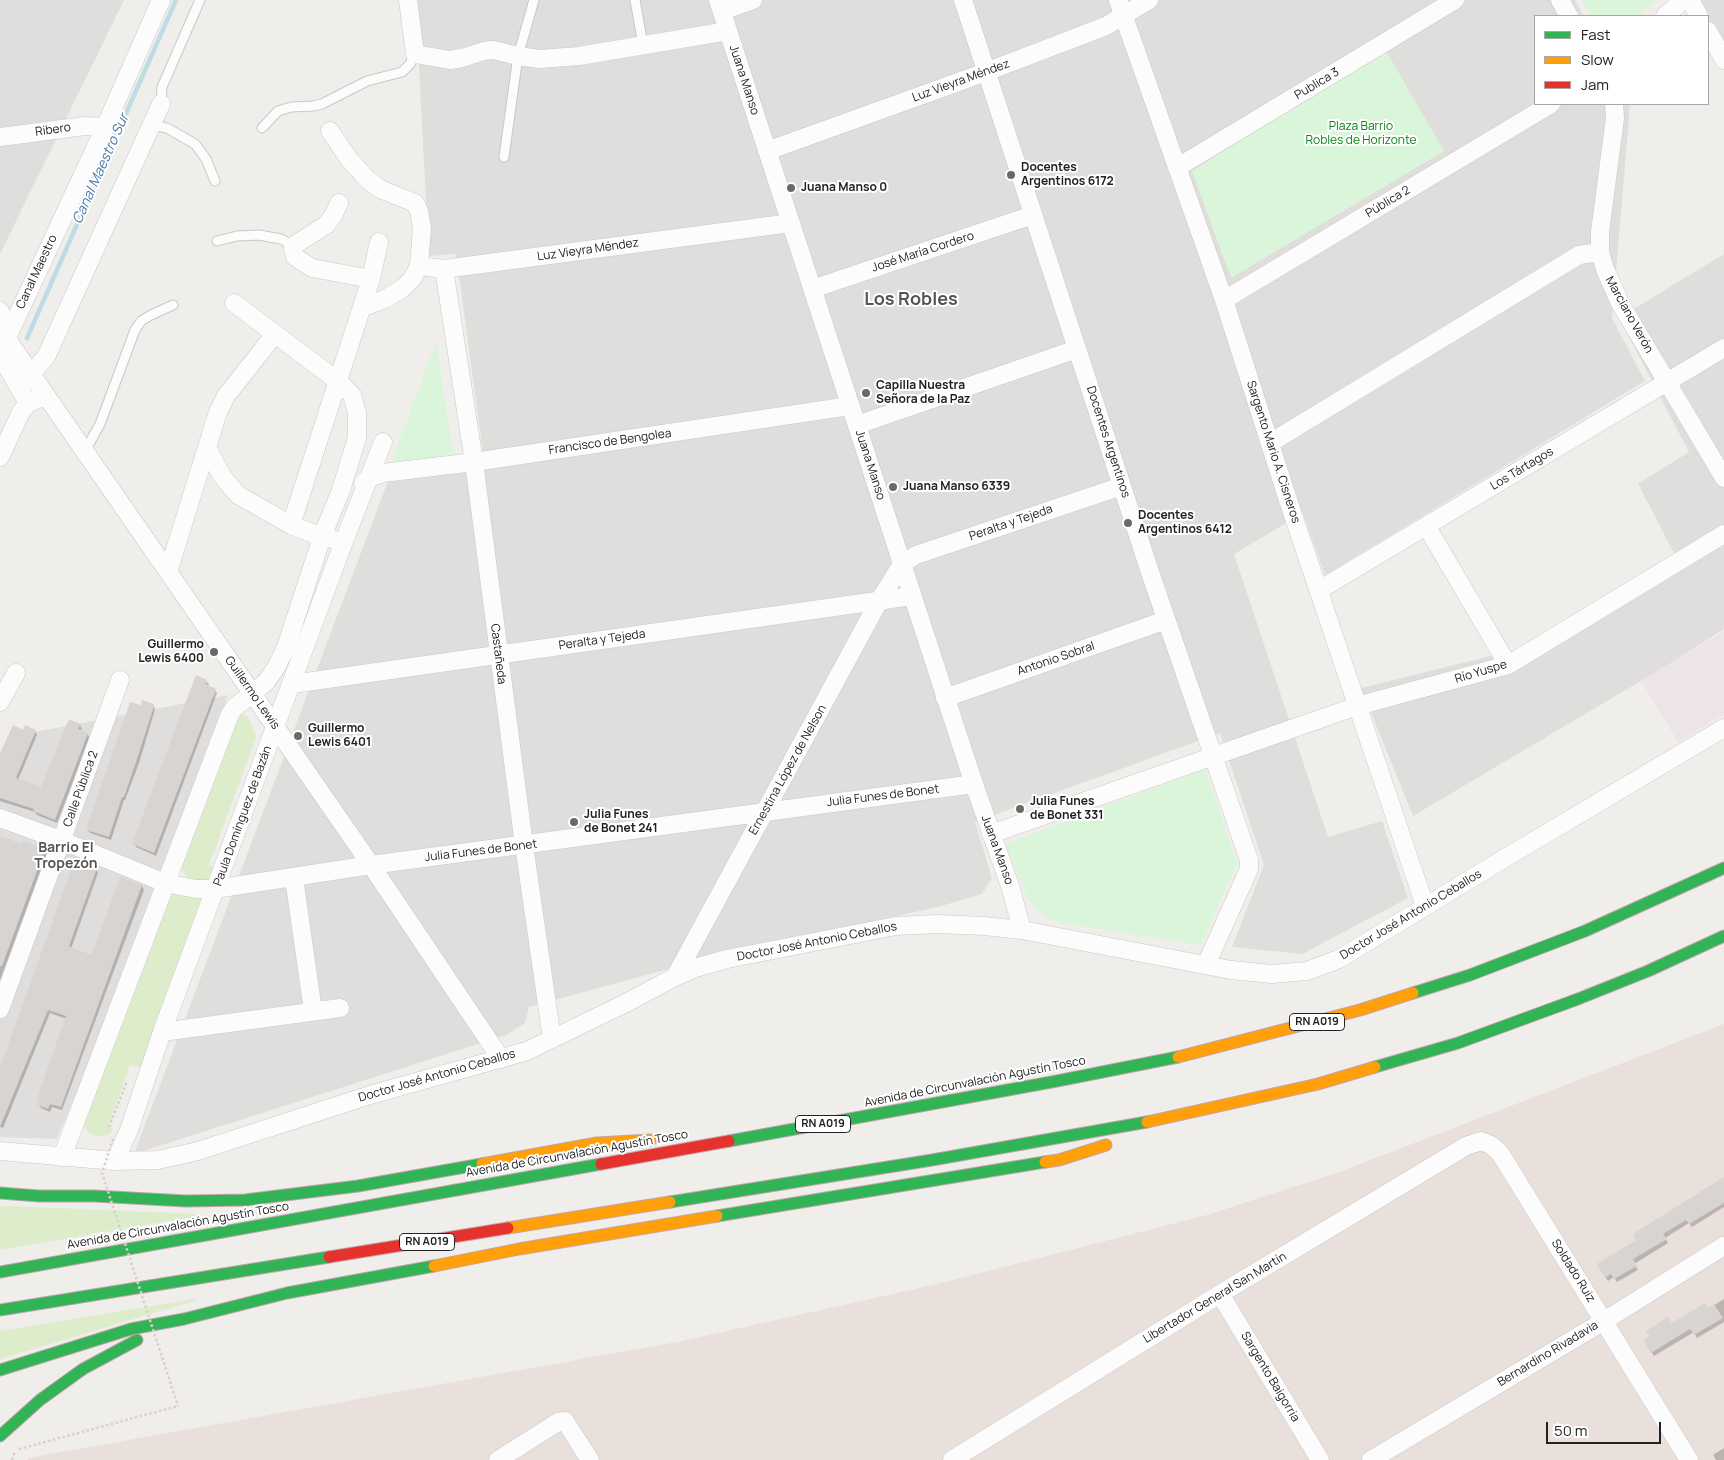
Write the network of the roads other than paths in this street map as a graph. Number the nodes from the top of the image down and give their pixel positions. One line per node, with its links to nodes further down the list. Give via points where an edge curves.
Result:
1 (161, 0): 29 (street, Canal Maestro)
2 (200, 0): 25 (lane, via 162,87)
3 (408, 0): 21 (street)
4 (534, 0): 22 (lane)
5 (634, 0): 20 (lane)
6 (752, 0): 13 (street)
7 (963, 0): 24 (street, Docentes Argentinos)
8 (1149, 0): 14 (street, Luz Vieyra Méndez)
9 (1456, 0): 35 (street, Publica 3)
10 (1560, 0): 15 (street)
11 (1683, 0): 16 (street)
12 (1690, 0): 17 (street)
13 (720, 5): 18 (street, Juana Manso)
14 (1120, 8): 24 (street, Luz Vieyra Méndez, via 1106,26); 35 (street, Sargento Mario A. Cisneros)
15 (1568, 15)
16 (1666, 15)
17 (1698, 15)
18 (728, 31): 20 (street); 33 (street, Juana Manso)
19 (1709, 33): 23 (street)
20 (643, 45): 22 (street, via 579,56 540,59)
21 (415, 54): 22 (street, via 450,60 493,50); 30 (lane, via 402,72 367,81 322,104 278,111)
22 (518, 56): 34 (lane)
23 (1724, 60)
24 (986, 72): 33 (street, Luz Vieyra Méndez); 38 (street, Docentes Argentinos)
25 (161, 104): 28 (street)
26 (1549, 105): 48 (street, Pública 2)
27 (1614, 105): 43 (street, Marciano Verón)
28 (150, 125): 36 (lane, via 167,128 195,144); 57 (street, via 46,357)
29 (105, 127): 32 (street, Ribero, via 85,126); 54 (street, Canal Maestro)
30 (262, 128)
31 (330, 130): 44 (street, via 367,179 415,204 422,228)
32 (0, 137)
33 (767, 151): 39 (street, Juana Manso)
34 (504, 157)
35 (1178, 167): 48 (street, Sargento Mario A. Cisneros)
36 (215, 181)
37 (339, 203): 42 (street, via 326,225)
38 (1033, 215): 47 (street, José María Cordero); 56 (street, Docentes Argentinos)
39 (791, 223): 45 (street, Luz Vieyra Méndez); 47 (street, Juana Manso)
40 (217, 241): 42 (lane, via 259,235 281,239)
41 (379, 242): 46 (street)
42 (295, 247): 46 (street, via 295,257 312,268)
43 (1600, 252): 59 (street, Marciano Verón, via 1620,303); 65 (street, via 1579,255)
44 (419, 266): 45 (street, Luz Vieyra Méndez); 51 (street, via 403,288)
45 (444, 269): 69 (street, Castañeda)
46 (371, 279): 51 (street)
47 (812, 289): 62 (street, Juana Manso)
48 (1224, 300): 65 (street, Sargento Mario A. Cisneros)
49 (234, 303): 53 (street)
50 (174, 305): 67 (lane, via 150,315 135,330 100,424)
51 (362, 307): 58 (street)
52 (0, 311): 54 (street)
53 (275, 334): 58 (street); 66 (street, via 226,396)
54 (2, 344): 57 (street, Guillermo Lewis); 61 (street)
55 (1724, 348): 59 (street, Los Tártagos)
56 (1077, 349): 63 (street); 72 (street, Docentes Argentinos)
57 (31, 374): 60 (street, Guillermo Lewis)
58 (339, 382): 73 (street, via 352,395 357,438); 74 (street)
59 (1667, 382): 71 (street, Marciano Verón); 75 (street, Los Tártagos)
60 (46, 396): 61 (street); 67 (street, Guillermo Lewis)
61 (28, 404): 68 (street)
62 (850, 406): 63 (street, Juana Manso); 69 (street, Francisco de Bengolea)
63 (857, 425): 79 (street, Juana Manso)
64 (382, 442): 70 (street, Paula Domínguez de Bazán)
65 (1270, 444): 81 (street, Sargento Mario A. Cisneros)
66 (208, 449): 74 (street, via 222,476 238,495); 80 (street)
67 (84, 452): 80 (street, Guillermo Lewis)
68 (0, 457)
69 (474, 462): 70 (street, Francisco de Bengolea, via 383,473); 85 (street, Castañeda)
70 (369, 478): 73 (street, Francisco de Bengolea, via 352,489); 78 (street, Paula Domínguez de Bazán)
71 (1724, 478)
72 (1122, 486): 79 (street, Peralta y Tejeda, via 916,555); 84 (street, Docentes Argentinos)
73 (341, 490): 77 (street)
74 (291, 525): 77 (street)
75 (1427, 527): 81 (street, Los Tártagos); 86 (street)
76 (1724, 534): 86 (street, Río Yuspe)
77 (322, 537): 78 (street); 90 (street, via 286,647 266,682)
78 (344, 541): 89 (street, Paula Domínguez de Bazán)
79 (902, 564): 82 (street, Juana Manso); 83 (street, Ernestina López de Nelson)
80 (168, 572): 90 (street, Guillermo Lewis)
81 (1319, 590): 93 (street, Sargento Mario A. Cisneros)
82 (912, 596): 83 (street, Peralta y Tejeda); 91 (street, Juana Manso)
83 (879, 601): 85 (street, Peralta y Tejeda); 98 (street, Ernestina López de Nelson)
84 (1166, 620): 91 (street, Antonio Sobral); 96 (street, Docentes Argentinos)
85 (498, 655): 89 (street, Peralta y Tejeda); 102 (street, Castañeda)
86 (1508, 666): 93 (street, Río Yuspe)
87 (16, 673): 92 (street)
88 (120, 680): 101 (street, Calle Pública 2)
89 (292, 684): 94 (street, Paula Domínguez de Bazán)
90 (252, 694): 94 (street, Guillermo Lewis); 106 (street, via 230,714)
91 (945, 698): 97 (street, Juana Manso)
92 (0, 702)
93 (1357, 706): 96 (street, Río Yuspe); 108 (street, Sargento Mario A. Cisneros)
94 (275, 727): 103 (street, Guillermo Lewis); 107 (street, Paula Domínguez de Bazán)
95 (1724, 728): 108 (street, Doctor José Antonio Ceballos)
96 (1214, 757): 100 (street); 111 (street, Docentes Argentinos, via 1249,860 1249,869)
97 (974, 784): 98 (street, Julia Funes de Bonet); 100 (street, Juana Manso)
98 (766, 811): 102 (street, Julia Funes de Bonet); 112 (street, Ernestina López de Nelson)
99 (0, 818): 101 (street, Julia Funes de Bonet)
100 (991, 834): 109 (street, Juana Manso)
101 (62, 841): 106 (street, Julia Funes de Bonet); 114 (street, Calle Pública 2)
102 (524, 846): 103 (street, Julia Funes de Bonet); 117 (street, Castañeda)
103 (371, 865): 105 (street, Julia Funes de Bonet); 118 (street, Guillermo Lewis)
104 (1724, 868): 120 (highway, Avenida de Circunvalación Agustín Tosco / RN A019, via 1632,911 1534,951 1415,993 1304,1025 1123,1068)
105 (294, 878): 107 (street, Julia Funes de Bonet); 115 (street)
106 (166, 883): 107 (street, Julia Funes de Bonet); 125 (street)
107 (215, 889): 116 (street, Paula Domínguez de Bazán)
108 (1425, 906): 111 (street, Doctor José Antonio Ceballos, via 1339,960 1307,970 1266,974)
109 (1022, 930): 111 (street, Doctor José Antonio Ceballos); 112 (street, Doctor José Antonio Ceballos, via 959,924 896,926 727,959)
110 (1724, 936): 119 (highway, RN A019, via 1648,971 1458,1043 1327,1082)
111 (1206, 965)
112 (675, 976): 117 (street, Doctor José Antonio Ceballos)
113 (340, 1008): 115 (street)
114 (0, 1009)
115 (313, 1011): 116 (street)
116 (162, 1032): 126 (street, Paula Domínguez de Bazán)
117 (552, 1039): 118 (street, Doctor José Antonio Ceballos)
118 (501, 1059): 126 (street, Doctor José Antonio Ceballos, via 370,1095 198,1151 158,1160)
119 (1219, 1108): 121 (highway); 131 (highway, RN A019, via 913,1164)
120 (755, 1136): 127 (highway, via 596,1143 358,1186 245,1200 186,1202); 129 (highway, Avenida de Circunvalación Agustín Tosco / RN A019)
121 (1134, 1136)
122 (1481, 1141): 130 (street, Libertador General San Martín, via 1466,1146); 133 (street, Soldado Ruiz, via 1500,1154)
123 (1116, 1142): 132 (highway, via 1059,1160 519,1249 287,1292)
124 (0, 1151): 125 (street, Doctor José Antonio Ceballos)
125 (62, 1156): 126 (street, Doctor José Antonio Ceballos)
126 (115, 1161)
127 (0, 1194)
128 (1724, 1246): 133 (street, Bernardino Rivadavia)
129 (0, 1272)
130 (1220, 1294): 138 (street, Libertador General San Martín); 139 (street, Sargento Baigorria)
131 (0, 1310)
132 (184, 1320): 134 (highway, via 122,1332); 135 (highway, via 127,1344 83,1369 40,1400)
133 (1604, 1321): 140 (street, Bernardino Rivadavia); 141 (street, Soldado Ruiz)
134 (0, 1370)
135 (0, 1436)
136 (498, 1460): 137 (street, via 558,1422 565,1421)
137 (590, 1460)
138 (953, 1460)
139 (1320, 1460)
140 (1371, 1460)
141 (1689, 1460)

